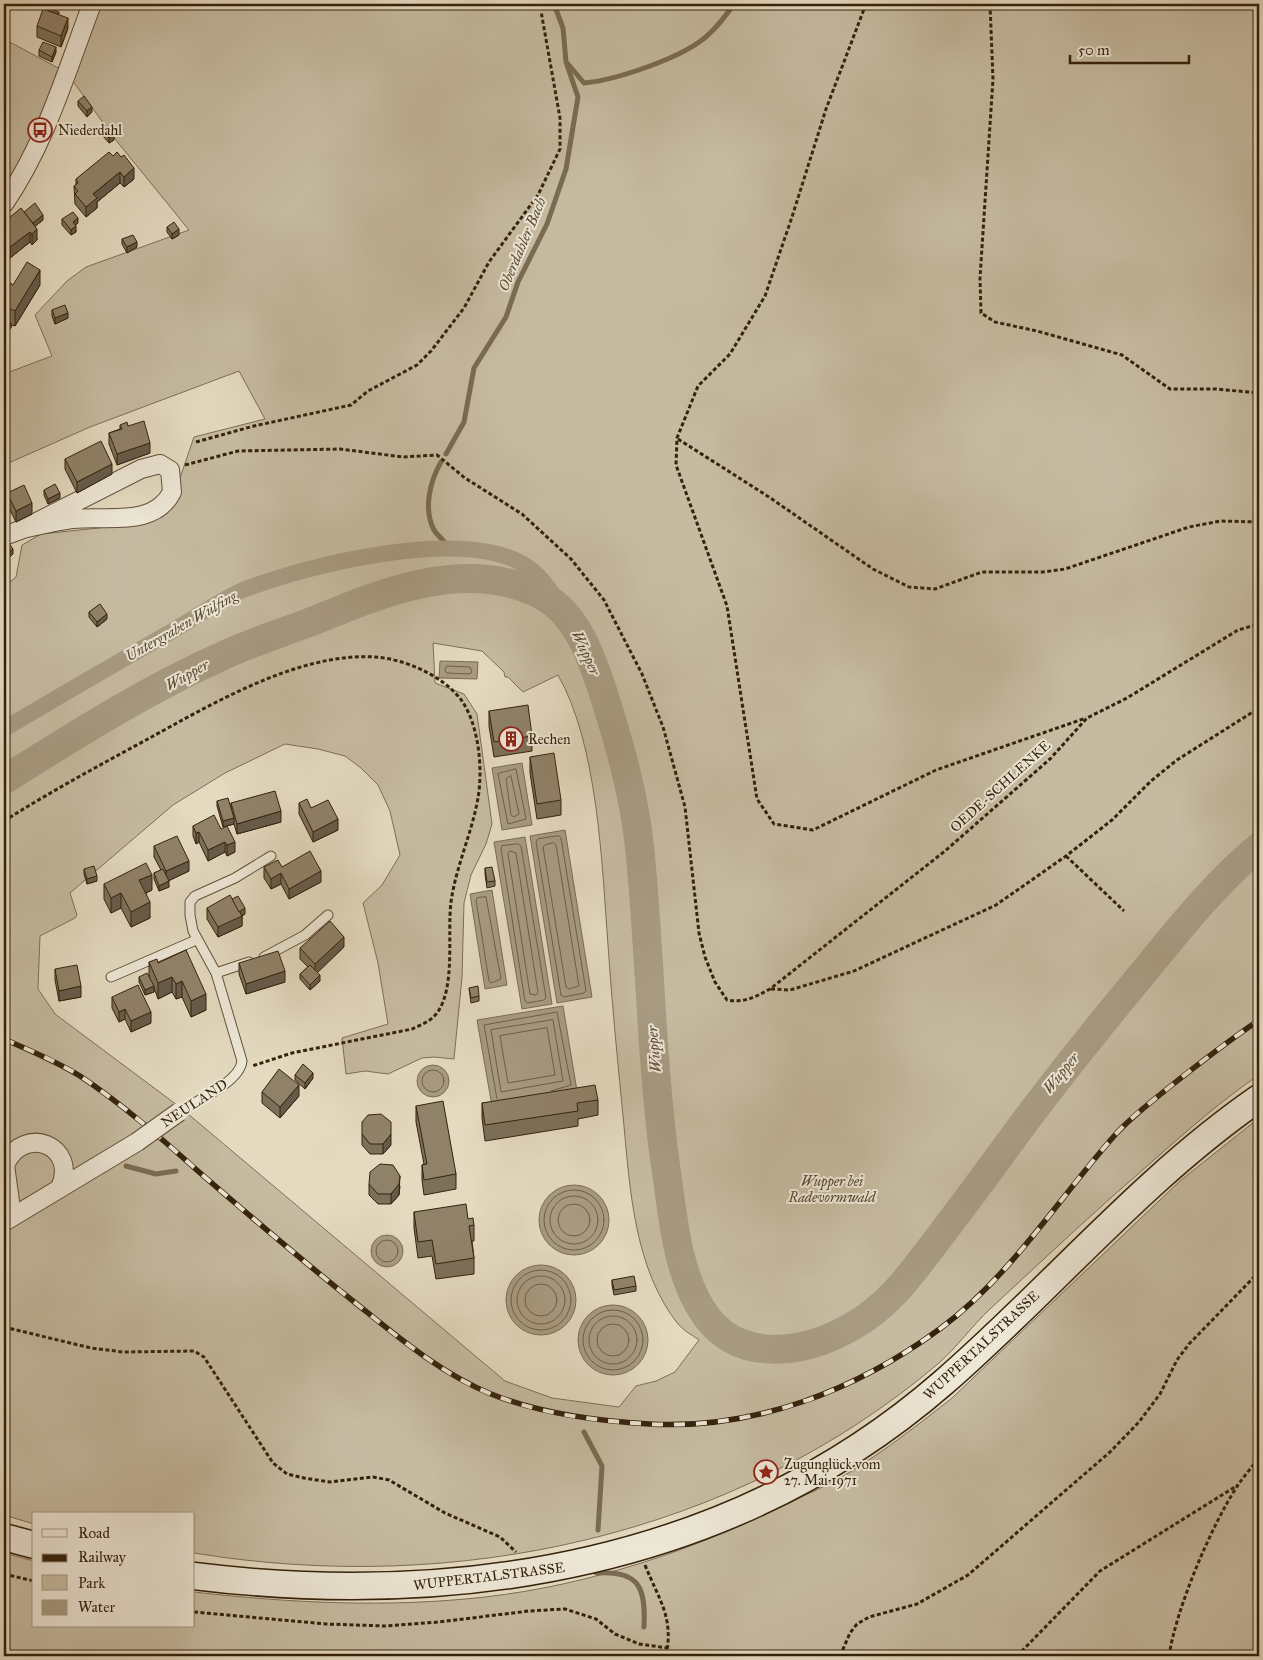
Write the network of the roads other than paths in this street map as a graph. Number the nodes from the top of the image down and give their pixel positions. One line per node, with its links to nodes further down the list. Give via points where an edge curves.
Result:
1 (92, 4): 2 (street, via 42,139)
2 (4, 204)
3 (24, 529): 3 (street, via 74,519 152,512 162,507 172,492 170,470 160,464 141,469); 4 (street)
4 (4, 536)
5 (271, 856): 7 (lane, NEULAND, via 235,878 193,897 190,914)
6 (328, 915): 8 (lane, via 306,935 286,946)
7 (196, 940): 8 (lane, NEULAND); 9 (lane)
8 (216, 973): 11 (lane, NEULAND, via 241,1053 242,1069)
9 (111, 977)
10 (1259, 1098): 16 (main road, WUPPERTALSTRASSE, via 1170,1167 948,1378 870,1438 762,1500 682,1534 638,1548 529,1574 391,1587 302,1586)
11 (178, 1112): 12 (street, NEULAND, bridge, via 137,1142)
12 (60, 1188): 13 (street, NEULAND); 13 (street, NEULAND, via 65,1171 59,1154 53,1148 32,1142 18,1149 5,1166)
13 (8, 1219)
14 (4, 1537): 15 (main road)
15 (32, 1545)
16 (195, 1576)

